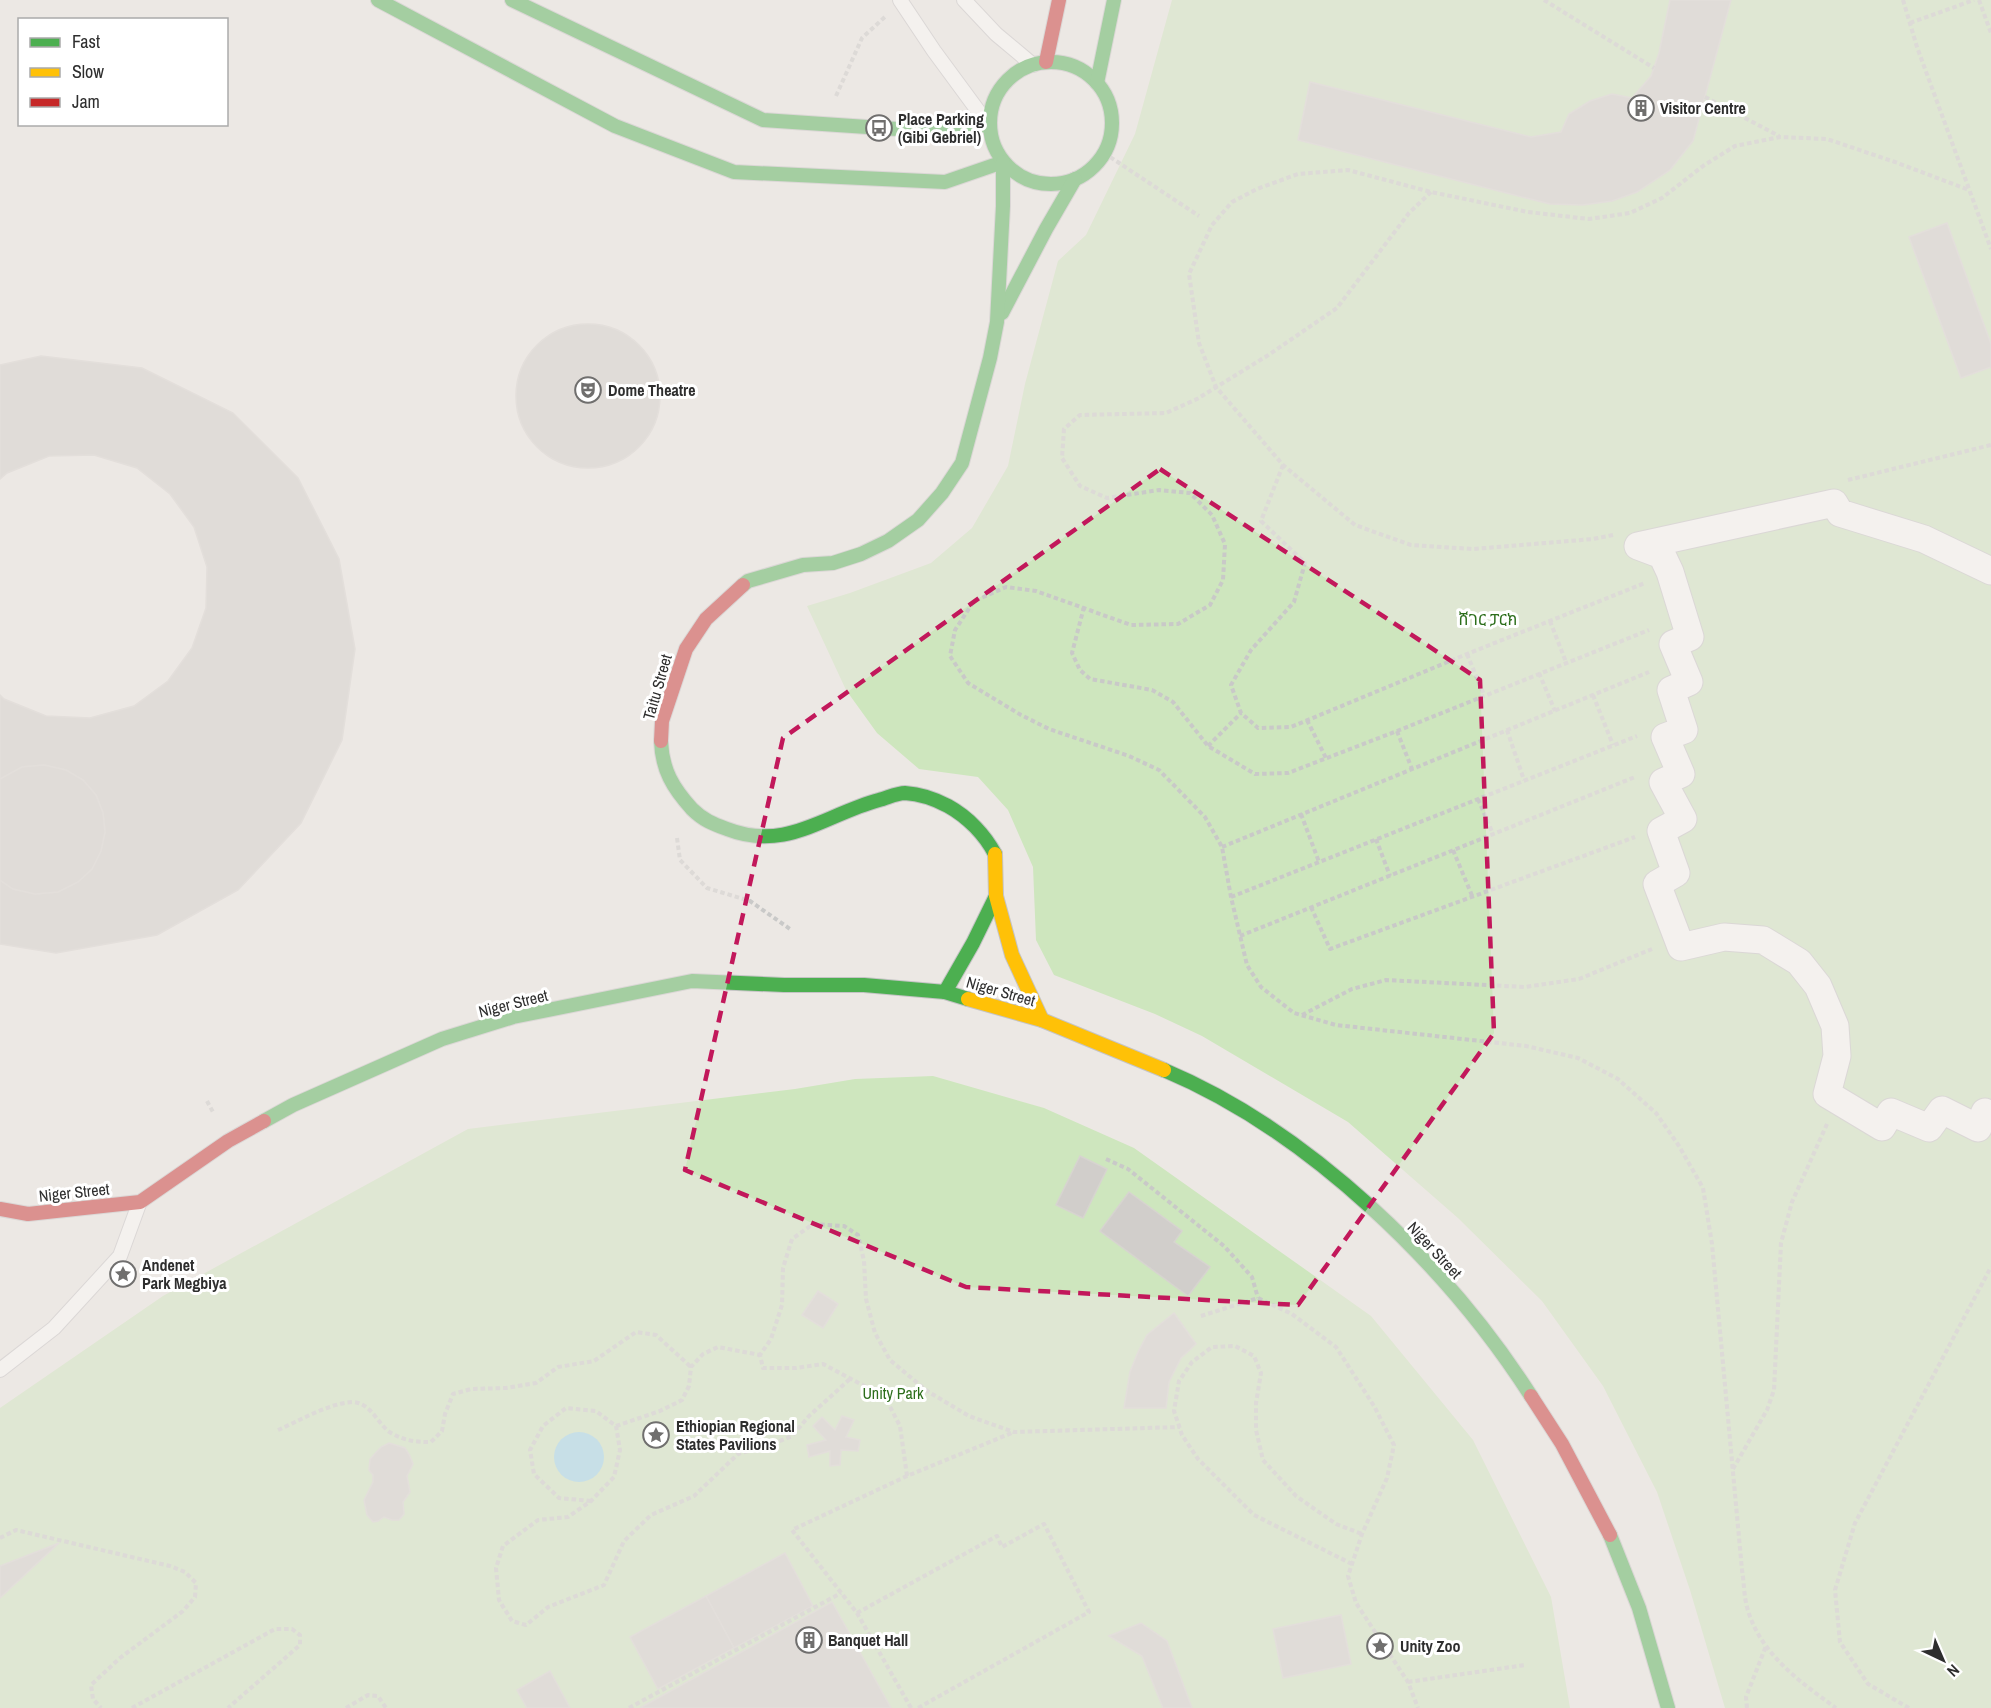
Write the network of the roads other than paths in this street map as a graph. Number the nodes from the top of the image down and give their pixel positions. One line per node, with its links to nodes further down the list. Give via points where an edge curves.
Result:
1 (378, 0): 10 (main road, via 615,126 734,172 945,182)
2 (512, 0): 9 (main road, via 763,120 912,130)
3 (964, 0): 7 (lane, via 996,34)
4 (1059, 0): 7 (main road)
5 (1114, 0): 8 (main road)
6 (900, 1): 9 (lane)
7 (1040, 64): 8 (main road, via 1068,65); 9 (main road, via 1015,74 1001,88 992,105)
8 (1097, 83): 11 (main road, via 1111,114 1111,134 1104,153 1091,169)
9 (989, 125): 10 (main road)
10 (1003, 162): 11 (main road, via 1036,183); 12 (main road)
11 (1075, 179): 12 (main road)
12 (998, 322): 14 (main road, Taitu Street, via 962,462 942,493 918,519 888,541 833,563 803,565 748,581 723,601 686,649 662,721 661,743 663,765 678,794 703,820 737,833 765,837 797,832 903,792 935,799 961,813 995,853)
13 (1991, 571): 17 (street, via 1924,539 1840,513 1834,503 1638,546 1662,555 1690,637 1672,644 1689,682 1671,690 1684,729 1665,737 1681,774 1663,782 1683,819 1661,831 1676,873 1657,885 1681,947 1724,937 1762,939 1799,962 1818,986 1835,1026 1837,1056 1827,1094 1882,1127 1892,1112 1929,1128 1942,1110 1978,1128 1985,1112)
14 (996, 896): 15 (main road); 16 (main road, Taitu Street, via 1012,955)
15 (945, 992): 16 (main road, Niger Street); 18 (main road, Niger Street, via 864,985 692,981 513,1017 442,1039 293,1105 228,1141)
16 (1042, 1020): 21 (main road, Niger Street, via 1197,1083 1293,1143 1356,1194 1423,1257 1505,1355 1562,1444 1608,1530 1640,1608)
17 (1991, 1114)
18 (140, 1202): 19 (main road, Niger Street, via 28,1214); 20 (lane, via 120,1256 54,1328)
19 (0, 1209)
20 (0, 1370)
21 (1668, 1708)

